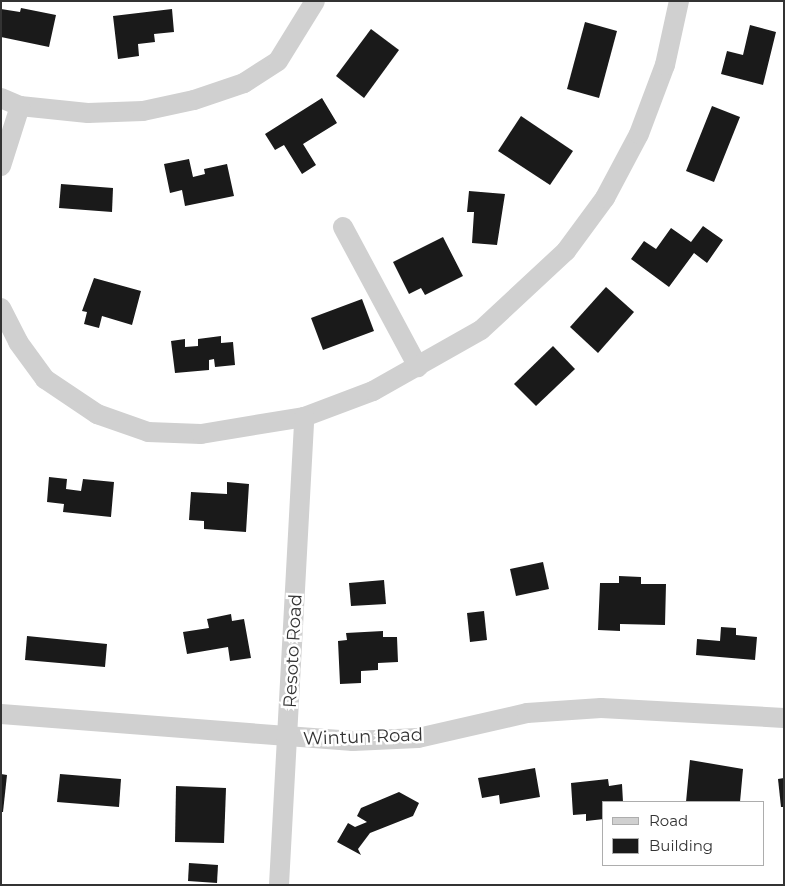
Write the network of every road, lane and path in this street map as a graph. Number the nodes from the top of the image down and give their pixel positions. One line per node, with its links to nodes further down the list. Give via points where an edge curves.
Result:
1 (315, 1): 4 (street, via 278,61 244,83 143,111 88,114)
2 (679, 1): 8 (street, via 666,65 639,134 605,198 566,251 530,288 481,330)
3 (1, 98): 4 (street)
4 (20, 106): 5 (street)
5 (1, 166)
6 (343, 227): 8 (street)
7 (1, 308): 9 (street, via 18,342 46,379 96,414 148,432 201,434)
8 (418, 368): 9 (street, via 373,392)
9 (304, 417): 12 (street, Resoto Road)
10 (1, 714): 12 (street, Wintun Road)
11 (784, 718): 12 (street, Wintun Road, via 601,708 527,713 418,738)
12 (289, 738): 13 (street, Resoto Road)
13 (279, 885)

